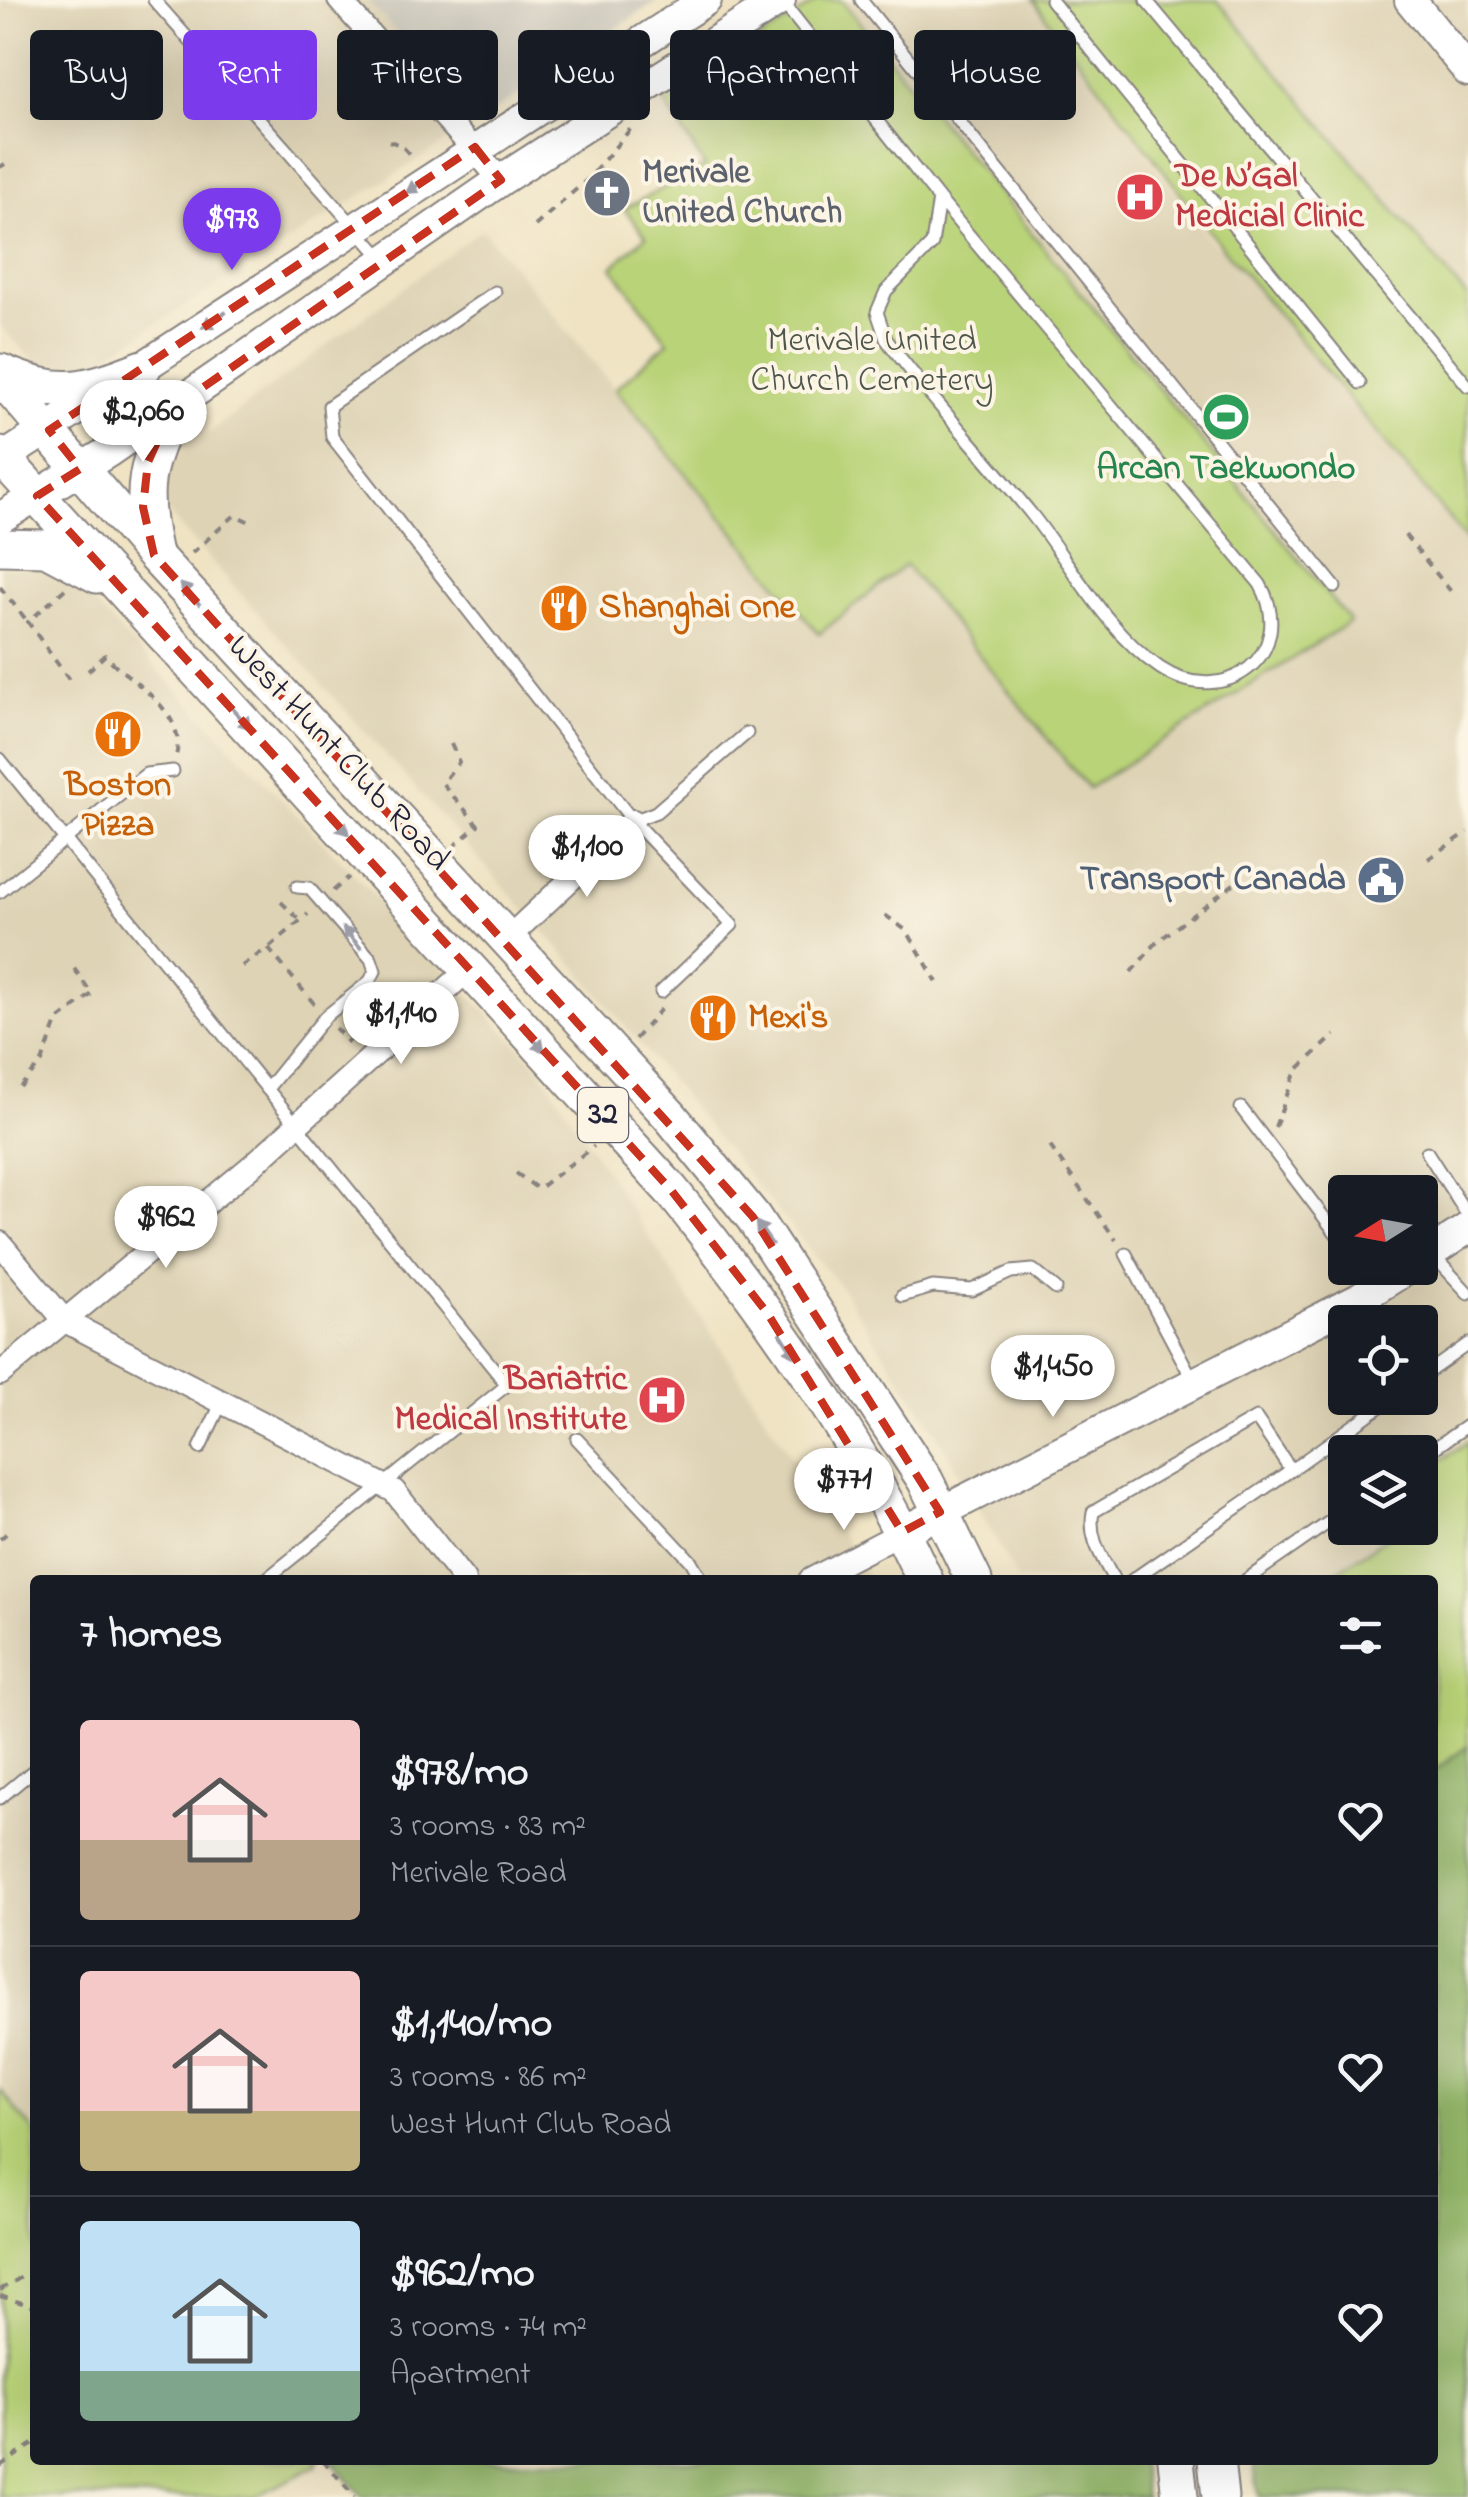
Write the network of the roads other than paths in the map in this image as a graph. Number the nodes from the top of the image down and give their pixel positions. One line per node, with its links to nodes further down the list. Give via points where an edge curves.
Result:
1 (154, 0): 17 (lane)
2 (339, 0): 14 (street)
3 (706, 0): 9 (main road)
4 (780, 0): 11 (main road); 16 (lane)
5 (861, 0): 32 (lane)
6 (1051, 0): 22 (lane)
7 (1146, 0): 23 (lane)
8 (1410, 0): 10 (main road)
9 (650, 38)
10 (1468, 71)
11 (650, 91)
12 (519, 120): 14 (main road)
13 (603, 120): 15 (main road)
14 (475, 147): 15 (street); 17 (main road, one-way to 17)
15 (500, 180): 18 (main road)
16 (939, 199): 16 (lane, via 1260,584 1270,602 1272,630 1260,655 1236,679 1198,686 1132,646 886,340 877,312 886,291 932,244)
17 (354, 228): 18 (lane); 20 (main road, one-way to 20)
18 (385, 261): 24 (main road)
19 (495, 292): 37 (lane, via 328,406 332,437)
20 (143, 368): 21 (main road, via 86,390 59,391); 25 (main road)
21 (0, 374): 25 (main road, West Hunt Club Road / 32)
22 (1360, 383)
23 (1468, 386)
24 (172, 409): 27 (main road); 31 (main road, via 142,490)
25 (49, 430): 26 (main road); 27 (main road, West Hunt Club Road / 32)
26 (1, 458): 28 (main road, West Hunt Club Road / 32)
27 (80, 469): 28 (main road); 31 (main road, West Hunt Club Road / 32)
28 (37, 496): 29 (main road); 33 (main road, West Hunt Club Road / 32)
29 (0, 518)
30 (0, 547): 33 (main road, via 63,554)
31 (154, 555): 41 (main road, West Hunt Club Road / 32, one-way to 31)
32 (1335, 587)
33 (128, 594): 42 (main road, West Hunt Club Road / 32, one-way to 42)
34 (746, 733): 37 (lane, via 656,812)
35 (0, 758): 38 (lane)
36 (173, 770): 38 (lane, via 146,774)
37 (633, 821): 41 (street); 43 (lane, via 732,925)
38 (65, 840): 40 (lane); 44 (lane)
39 (296, 887): 44 (lane, one-way to 39, via 326,1017 376,971 309,888)
40 (0, 892)
41 (507, 939): 42 (main road); 72 (main road, West Hunt Club Road / 32, one-way to 41, via 851,1362 753,1217)
42 (470, 968): 46 (street); 74 (main road, West Hunt Club Road / 32, one-way to 74, via 732,1266)
43 (661, 992)
44 (267, 1089): 46 (lane)
45 (1241, 1108): 49 (lane)
46 (296, 1126): 59 (street); 71 (lane, via 507,1384)
47 (1428, 1152): 48 (lane)
48 (1468, 1216)
49 (1328, 1222)
50 (1468, 1228): 52 (main road)
51 (0, 1243): 59 (street)
52 (1438, 1248)
53 (1126, 1254): 63 (lane)
54 (1438, 1272): 57 (lane)
55 (1356, 1285): 63 (main road)
56 (1056, 1289): 58 (lane, via 1034,1270 1010,1272 972,1290 934,1287)
57 (1468, 1293)
58 (902, 1296)
59 (65, 1321): 62 (street); 64 (street)
60 (1468, 1344): 61 (lane)
61 (1438, 1365)
62 (0, 1374)
63 (1194, 1382): 72 (main road)
64 (222, 1402): 69 (lane); 71 (street)
65 (1368, 1415): 70 (lane)
66 (1468, 1424): 68 (lane)
67 (577, 1439): 77 (lane)
68 (1438, 1445)
69 (200, 1448)
70 (1290, 1470): 81 (lane, via 1256,1418 1093,1512 1090,1528); 82 (lane)
71 (379, 1484): 75 (lane); 76 (street, via 394,1491)
72 (940, 1512): 74 (main road); 80 (main road, West Hunt Club Road / 32)
73 (1328, 1522): 83 (lane)
74 (902, 1532): 78 (street); 79 (main road, West Hunt Club Road / 32)
75 (272, 1575)
76 (460, 1575)
77 (699, 1575)
78 (820, 1575)
79 (923, 1575)
80 (972, 1575)
81 (1112, 1575)
82 (1139, 1575)
83 (1253, 1575)
84 (30, 1774): 85 (lane)
85 (0, 1798)
86 (1177, 2465): 88 (main road)
87 (1217, 2465): 89 (main road)
88 (1180, 2497)
89 (1220, 2497)

